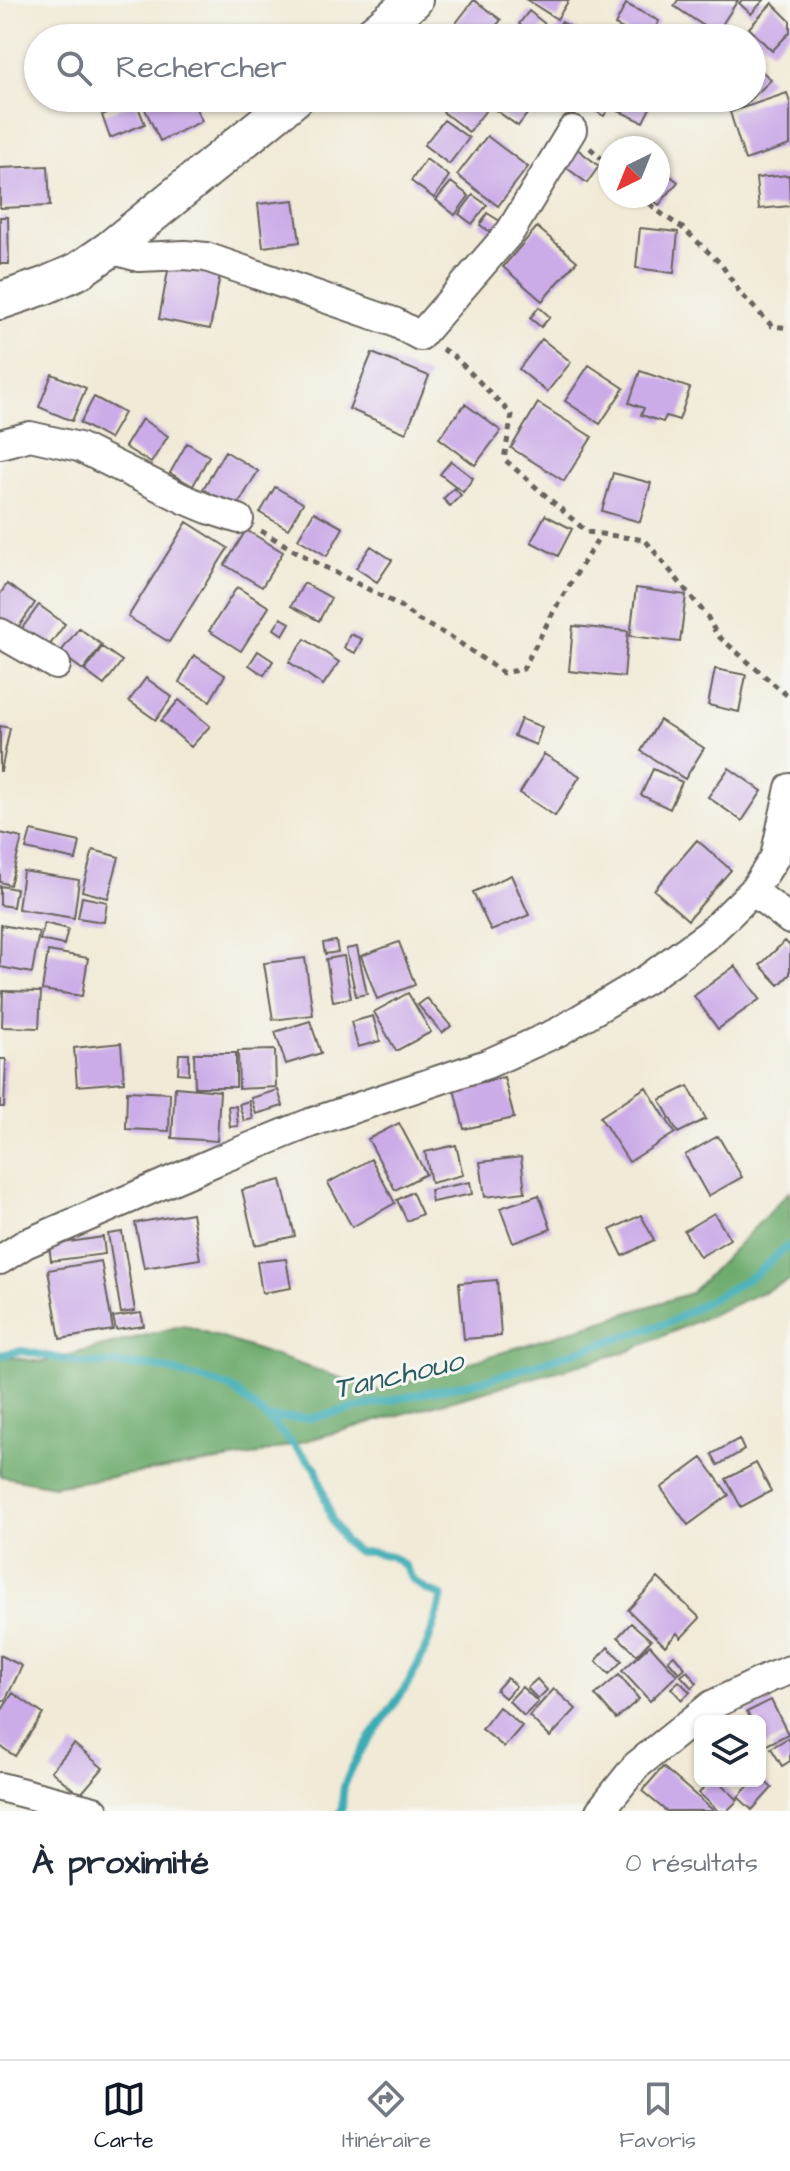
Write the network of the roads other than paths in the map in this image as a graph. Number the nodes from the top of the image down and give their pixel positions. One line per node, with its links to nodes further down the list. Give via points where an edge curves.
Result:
1 (414, 0): 2 (main road)
2 (374, 23)
3 (278, 112): 5 (main road)
4 (572, 130): 5 (street, via 510,232 420,336 381,317 206,257 139,257)
5 (110, 249): 6 (main road, via 78,271)
6 (0, 301)
7 (0, 444): 8 (street, via 30,436 79,447 184,499)
8 (239, 519)
9 (0, 633): 10 (street)
10 (56, 665)
11 (790, 788): 12 (street, via 775,857)
12 (753, 891): 13 (street); 14 (street, via 661,970 558,1032 487,1064 221,1159 25,1244)
13 (790, 920)
14 (0, 1260)
15 (790, 1670): 18 (street, via 712,1705 636,1766)
16 (0, 1787): 17 (street)
17 (94, 1811)
18 (600, 1811)

